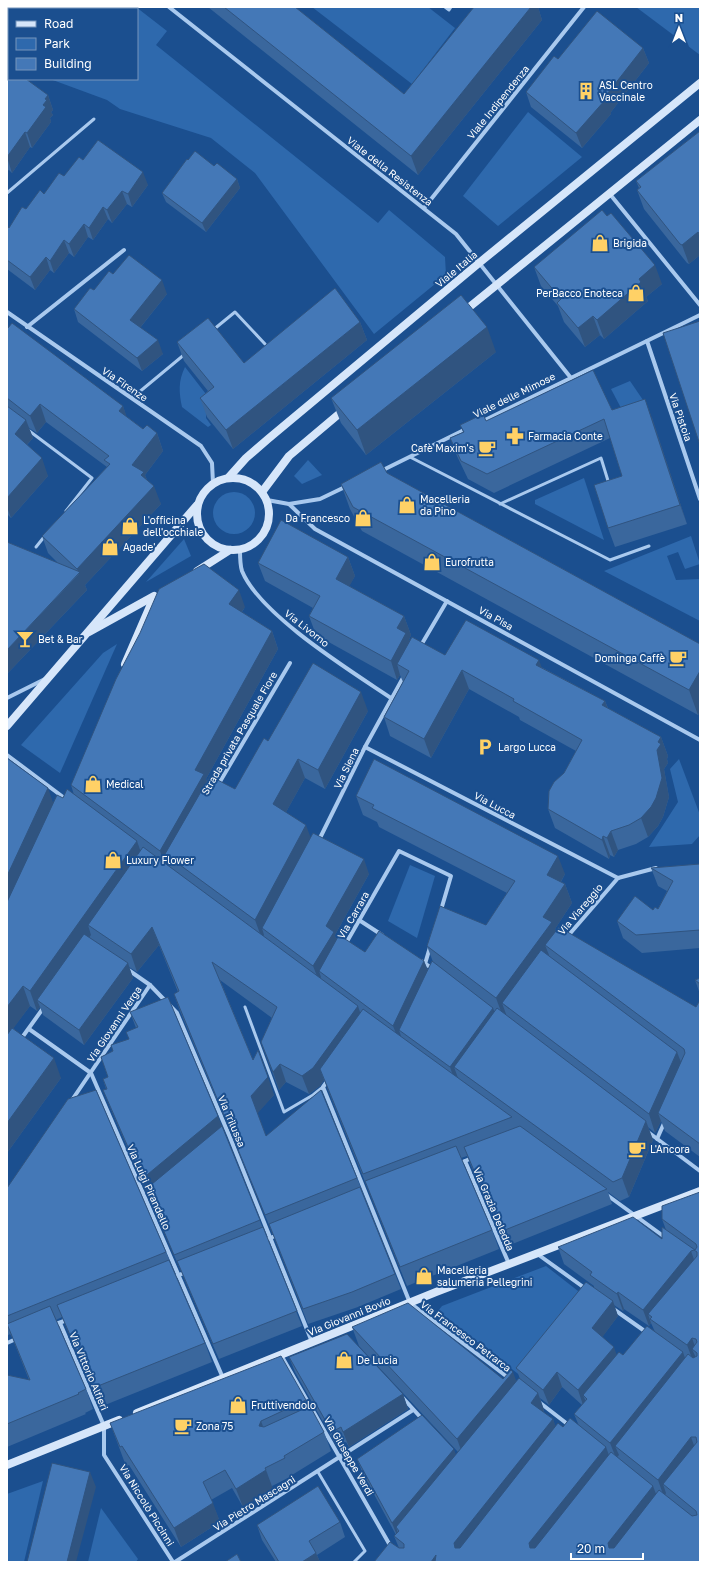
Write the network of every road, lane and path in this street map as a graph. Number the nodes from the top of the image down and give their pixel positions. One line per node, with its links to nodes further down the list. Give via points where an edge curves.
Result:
1 (169, 7): 10 (street, Viale della Resistenza)
2 (445, 7): 3 (lane, via 449,10)
3 (451, 7)
4 (583, 8): 10 (street, Viale Indipendenza)
5 (700, 83): 12 (main road, Viale Italia)
6 (94, 119): 8 (lane)
7 (700, 120): 9 (main road)
8 (7, 193)
9 (609, 193): 13 (main road); 14 (street)
10 (424, 208): 12 (street, Viale della Resistenza, via 456,234)
11 (124, 250): 18 (street)
12 (479, 263): 13 (street, Viale della Resistenza); 29 (main road, Viale Italia, via 268,439)
13 (497, 285): 17 (main road); 23 (street, Viale della Resistenza)
14 (700, 305)
15 (7, 312): 18 (street, Via Firenze)
16 (700, 315): 20 (street, Viale delle Mimose)
17 (456, 318)
18 (26, 327): 24 (street, Via Firenze)
19 (211, 332): 21 (lane, via 235,312)
20 (647, 341): 23 (street, Viale delle Mimose); 34 (street, Via Pistoia)
21 (265, 344)
22 (187, 353): 24 (lane)
23 (571, 378): 27 (street, Viale delle Mimose)
24 (132, 398): 31 (street, Via Firenze, via 201,446 212,463)
25 (353, 402): 33 (main road, via 290,456)
26 (25, 428): 39 (lane, via 92,478)
27 (410, 457): 28 (street, Viale delle Mimose, via 378,473); 37 (lane)
28 (385, 476)
29 (229, 477): 31 (main road); 33 (main road, via 242,478 253,483)
30 (356, 482): 36 (street, via 320,499)
31 (213, 483): 38 (main road, via 203,492)
32 (610, 487): 37 (lane, via 601,458)
33 (262, 492): 35 (main road)
34 (700, 499)
35 (267, 500): 36 (street); 44 (main road, via 269,520 266,530 250,546)
36 (289, 504): 46 (street, Via Pisa, via 315,529)
37 (500, 504): 41 (lane, via 610,560)
38 (197, 505): 43 (main road, via 198,526 204,536 212,543); 47 (main road)
39 (64, 513)
40 (46, 536): 42 (lane)
41 (649, 546)
42 (36, 547)
43 (230, 550): 44 (main road); 45 (main road)
44 (240, 550): 54 (street, Via Livorno, via 242,570 249,584 278,616)
45 (192, 573)
46 (447, 600): 48 (street); 56 (street, Via Pisa)
47 (85, 635): 50 (main road, via 157,595); 52 (main road)
48 (417, 653)
49 (290, 663): 59 (street, Strada privata Pasquale Fiore)
50 (122, 669)
51 (406, 672): 54 (street, Via Siena)
52 (49, 677): 53 (street); 55 (main road)
53 (7, 698)
54 (391, 698): 57 (street, Via Siena)
55 (7, 726)
56 (700, 740)
57 (365, 747): 61 (street, Via Siena); 63 (street, Via Lucca)
58 (7, 755): 60 (street)
59 (217, 788)
60 (67, 800)
61 (317, 842)
62 (665, 867): 63 (street, via 651,868)
63 (618, 878): 67 (street, Via Viareggio)
64 (440, 913): 65 (street, Via Carrara, via 451,876 399,851)
65 (359, 920): 66 (street); 69 (street, Via Carrara)
66 (386, 937)
67 (565, 939)
68 (432, 942): 71 (street)
69 (344, 946)
70 (419, 959): 71 (street)
71 (426, 964): 73 (street)
72 (125, 968): 74 (street, Via Trilussa)
73 (436, 971)
74 (150, 985): 79 (street, Via Giovanni Verga); 85 (street, Via Trilussa, via 177,1013)
75 (46, 1004): 77 (street)
76 (245, 1007): 81 (lane, via 284,1112)
77 (29, 1028): 78 (street); 79 (street)
78 (16, 1047)
79 (91, 1073): 82 (street, Via Giovanni Verga); 98 (street, Via Luigi Pirandello)
80 (332, 1074): 81 (street)
81 (323, 1087): 96 (street, Via Francesco Petrarca)
82 (69, 1105)
83 (666, 1118): 86 (street)
84 (644, 1129): 86 (street)
85 (229, 1135): 87 (street); 101 (street, Via Trilussa)
86 (657, 1138): 91 (street)
87 (223, 1140)
88 (478, 1156): 89 (street)
89 (465, 1161): 90 (street); 105 (street, Via Grazia Deledda)
90 (451, 1166)
91 (700, 1171)
92 (700, 1191): 99 (main road, Via Giovanni Bovio)
93 (603, 1192): 99 (street)
94 (374, 1196): 96 (street)
95 (153, 1197): 98 (street)
96 (367, 1198): 97 (street); 110 (street, Via Francesco Petrarca)
97 (360, 1201)
98 (148, 1202): 107 (street, Via Luigi Pirandello)
99 (635, 1216): 102 (street); 104 (main road, Via Giovanni Bovio)
100 (285, 1232): 101 (street)
101 (271, 1238): 103 (street); 120 (street, Via Trilussa)
102 (670, 1242)
103 (257, 1244)
104 (536, 1253): 105 (main road, Via Giovanni Bovio); 109 (street)
105 (509, 1264): 110 (main road, Via Giovanni Bovio)
106 (193, 1269): 107 (street)
107 (179, 1275): 108 (street); 123 (street, Via Luigi Pirandello)
108 (165, 1280)
109 (592, 1293)
110 (410, 1303): 120 (main road, Via Giovanni Bovio, via 342,1334); 124 (street, Via Francesco Petrarca)
111 (610, 1307): 116 (street)
112 (74, 1317): 113 (street)
113 (60, 1323): 114 (street); 131 (street, Via Vittorio Alfieri)
114 (47, 1328)
115 (652, 1328): 116 (street)
116 (647, 1334): 118 (street); 119 (street)
117 (20, 1338): 121 (street)
118 (653, 1338)
119 (643, 1339)
120 (312, 1342): 122 (main road, Via Giovanni Bovio)
121 (7, 1343)
122 (281, 1354): 123 (main road, Via Giovanni Bovio); 128 (street, Via Giuseppe Verdi)
123 (223, 1378): 131 (main road, Via Giovanni Bovio)
124 (513, 1381)
125 (397, 1393): 127 (street)
126 (536, 1399): 133 (street)
127 (413, 1410): 132 (street); 136 (street, Via Pietro Mascagni)
128 (319, 1420): 130 (street); 136 (street, Via Giuseppe Verdi)
129 (574, 1423): 133 (street)
130 (312, 1424)
131 (104, 1426): 137 (main road, Via Giovanni Bovio); 140 (street, Via Niccolò Piccinni, via 104,1455)
132 (428, 1426)
133 (571, 1427): 134 (street); 135 (street)
134 (576, 1431)
135 (566, 1433)
136 (340, 1457): 138 (street, Via Pietro Mascagni); 139 (street, Via Giuseppe Verdi, via 392,1551)
137 (7, 1465)
138 (318, 1472): 140 (street, Via Pietro Mascagni); 141 (lane, via 365,1551)
139 (397, 1545)
140 (174, 1562)
141 (354, 1562)

